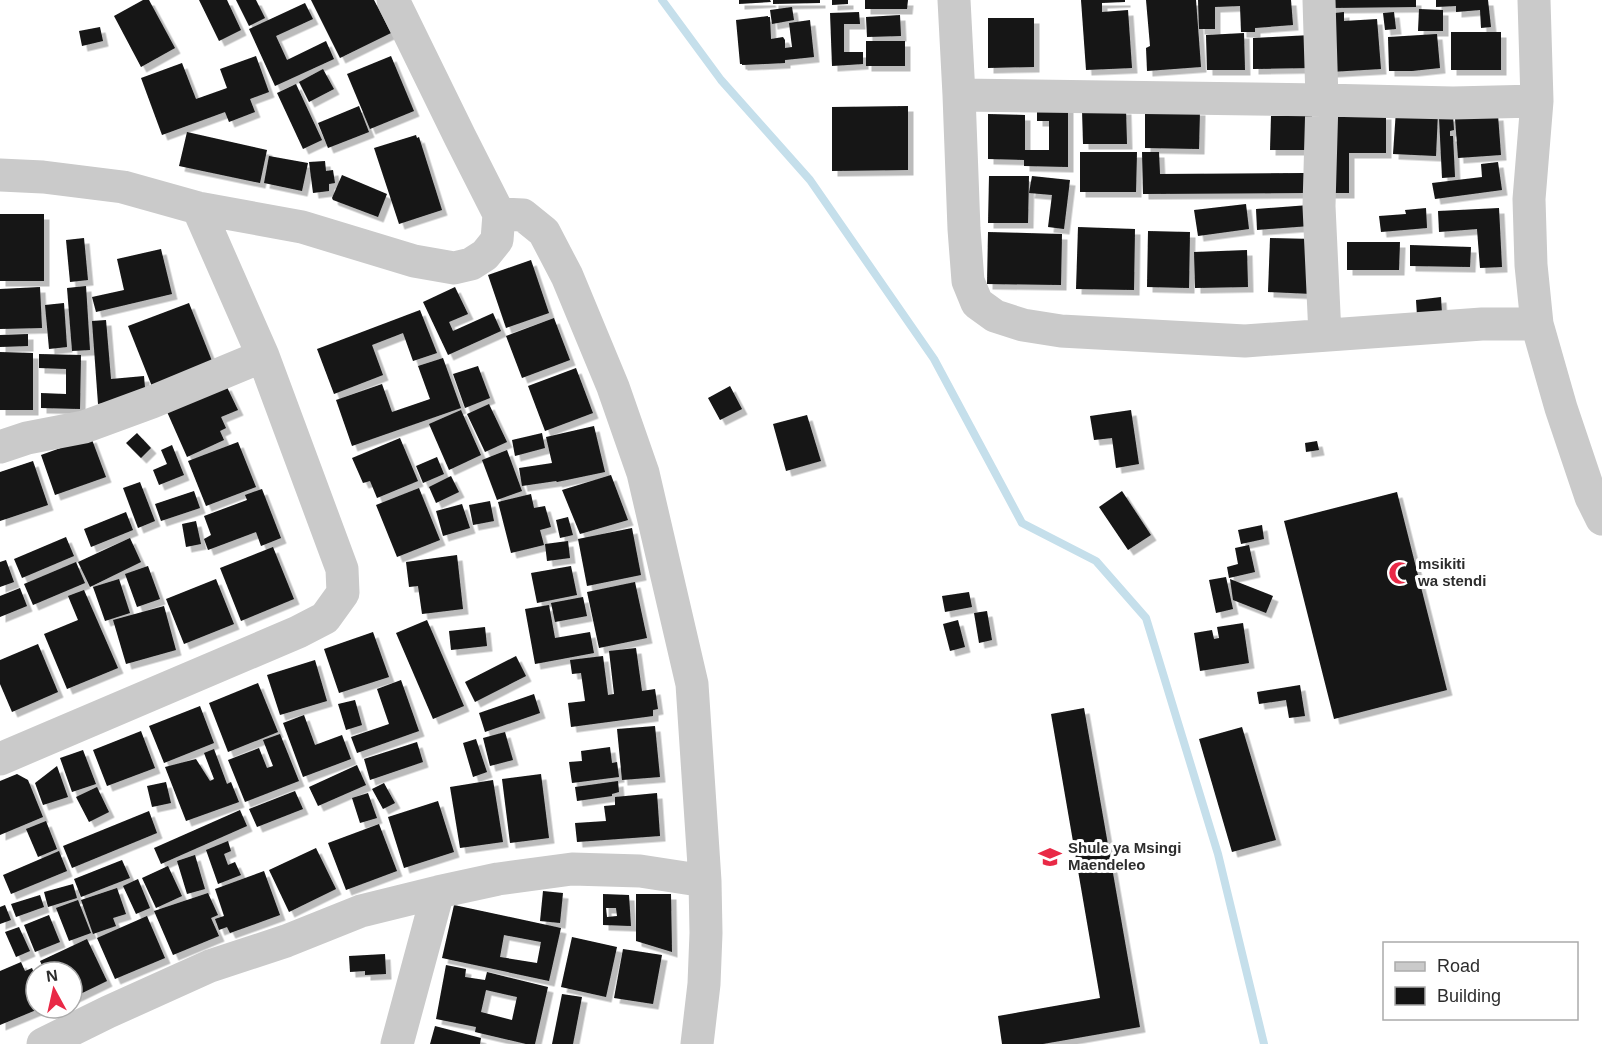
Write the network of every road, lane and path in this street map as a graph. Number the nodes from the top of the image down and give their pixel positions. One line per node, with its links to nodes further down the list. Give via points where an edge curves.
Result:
1 (393, 0): 10 (street)
2 (954, 0): 5 (street)
3 (1319, 0): 6 (street)
4 (1534, 0): 7 (street)
5 (959, 95): 6 (street); 12 (street, via 968,281 977,303 995,316 1061,331 1245,340)
6 (1322, 100): 7 (street, via 1453,104); 12 (street, via 1319,206)
7 (1537, 101): 11 (street, via 1529,200)
8 (0, 175): 9 (street, via 123,187)
9 (198, 208): 10 (street, via 303,227 414,261 454,268 485,255 497,240); 13 (street)
10 (499, 214): 17 (street, via 523,215 544,232 567,276 613,387 643,473 692,684)
11 (1537, 324): 12 (street); 15 (street, via 1564,418)
12 (1325, 335)
13 (263, 356): 14 (street, via 84,427); 16 (street, via 342,569 343,593 325,618 298,632)
14 (0, 447)
15 (1602, 519)
16 (0, 759)
17 (705, 881): 18 (street, via 640,870 572,869); 21 (street, via 704,984)
18 (438, 892): 19 (street, via 361,911 210,966); 20 (street)
19 (43, 1044)
20 (397, 1044)
21 (697, 1044)

